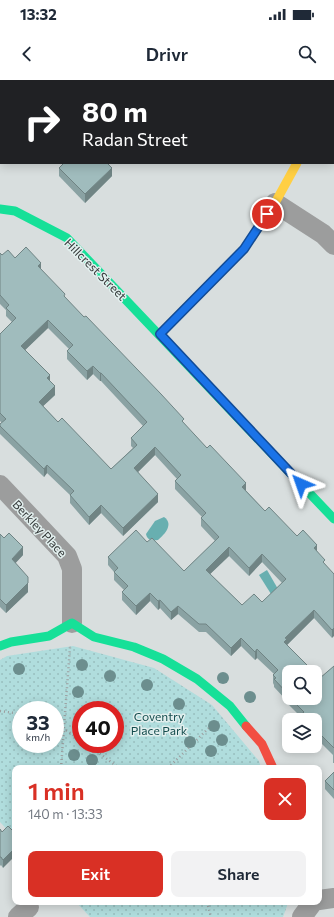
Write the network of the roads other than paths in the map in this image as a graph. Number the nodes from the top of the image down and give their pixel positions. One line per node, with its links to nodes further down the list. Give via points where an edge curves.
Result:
1 (296, 164): 2 (street)
2 (275, 203): 4 (street, via 323,234); 5 (street, via 244,249)
3 (0, 209): 5 (street, Hillcrest Street, via 15,211 67,238)
4 (334, 245)
5 (160, 334): 7 (street, Hillcrest Street)
6 (0, 485): 8 (street, Berkley Place, via 67,556 72,570)
7 (334, 519)
8 (72, 623): 9 (street, via 49,636); 10 (street, via 94,637 134,647 163,659 197,679 230,706 262,744)
9 (0, 646)
10 (272, 765)
11 (334, 898): 12 (street)
12 (322, 900)
13 (311, 905): 14 (street)
14 (302, 917)

